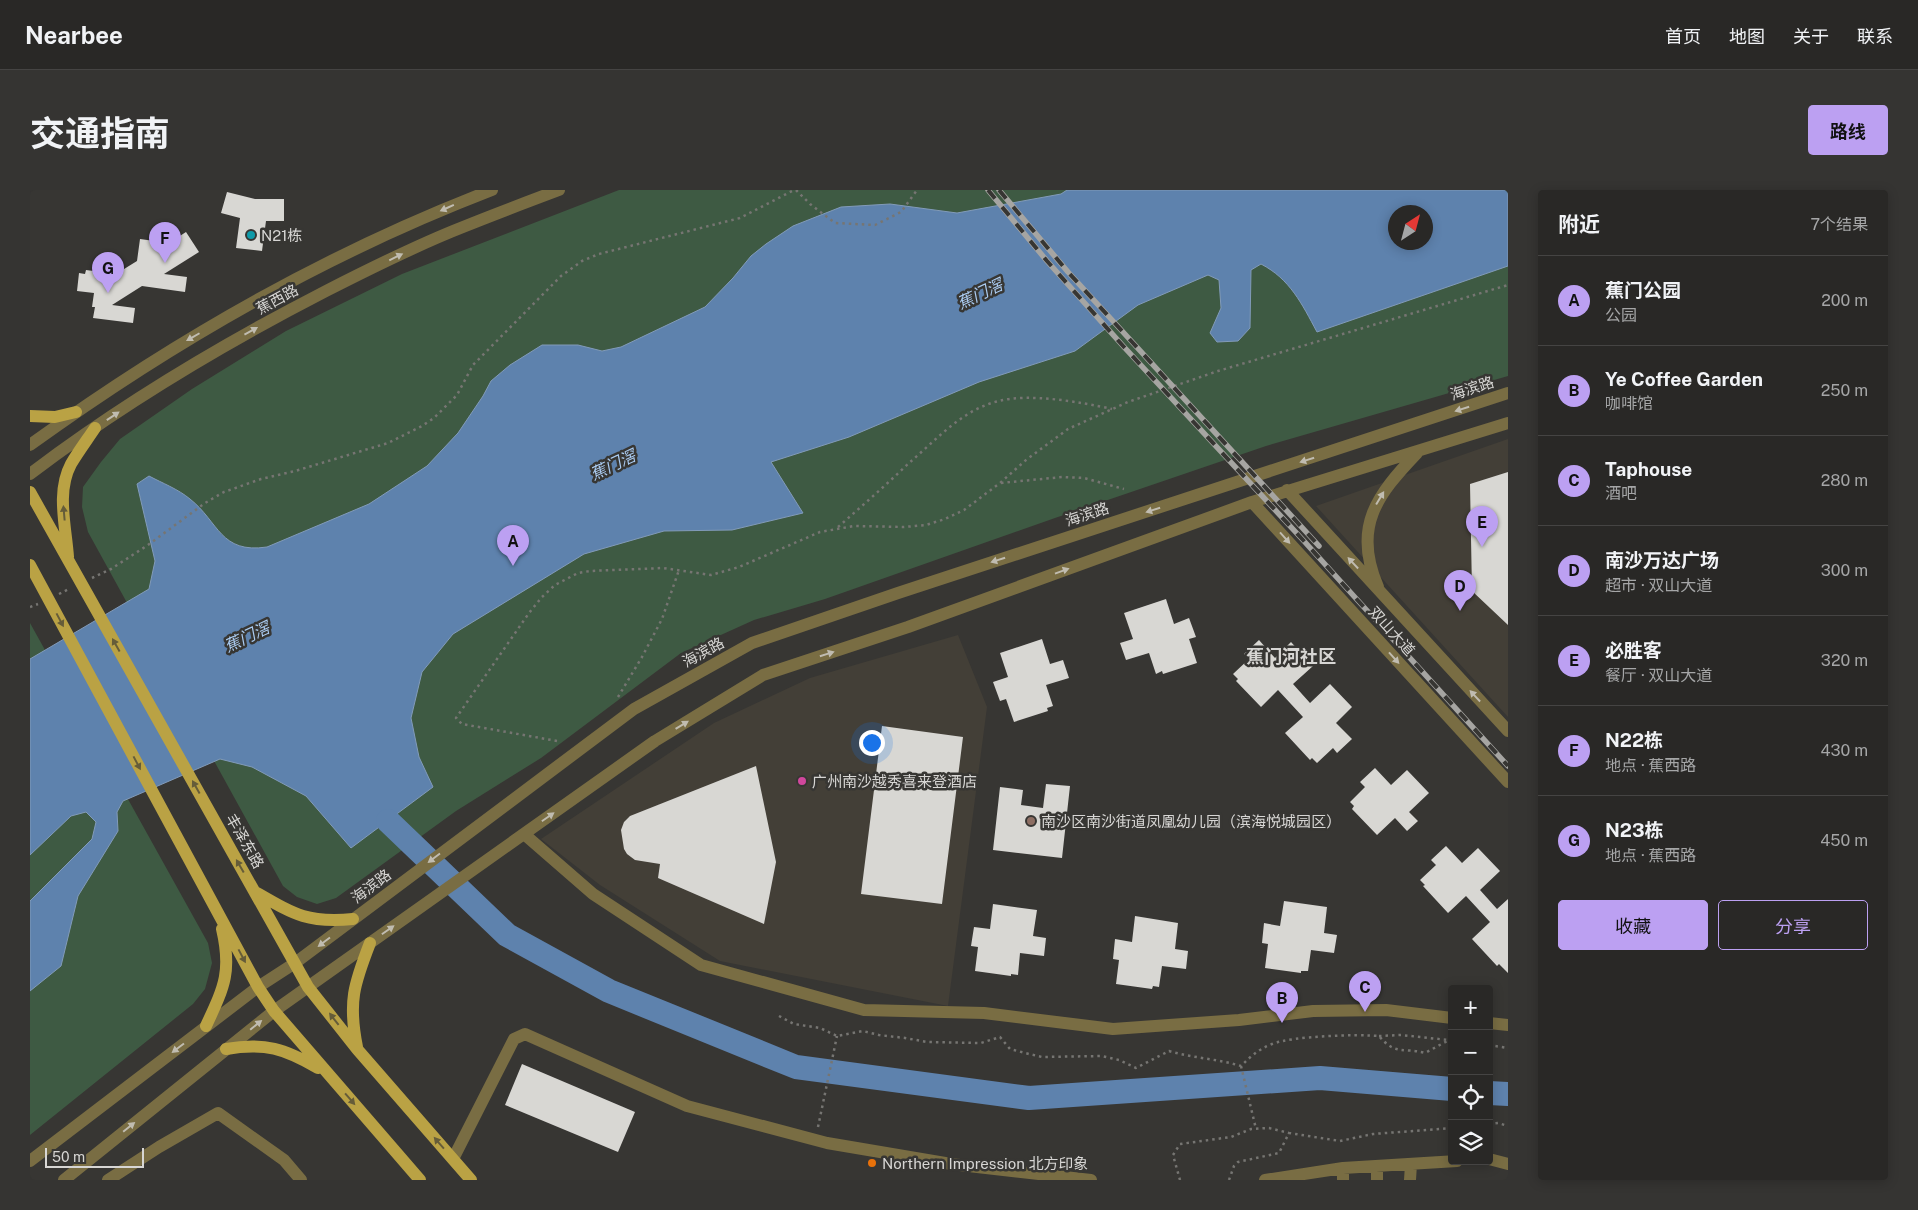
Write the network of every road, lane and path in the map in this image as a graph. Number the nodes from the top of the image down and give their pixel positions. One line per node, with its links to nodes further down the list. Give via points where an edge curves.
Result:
1 (492, 190): 8 (street, 蕉西路, one-way to 8, via 398,229 289,283 184,343)
2 (559, 190): 11 (street, 蕉西路, one-way to 2, via 196,363 309,300 463,227)
3 (795, 190): 4 (path, via 835,223 875,225 901,212); 21 (path, via 740,218 598,254 582,261 561,276 487,350 473,365 457,395 422,426 388,443 224,492)
4 (917, 190)
5 (1508, 285): 7 (path, via 1218,371)
6 (1508, 394): 33 (street, 海滨路, one-way to 33, via 752,643 634,709)
7 (1112, 409): 15 (path, via 1068,429); 20 (path, via 1074,402 1013,398 983,407 948,429)
8 (76, 412): 9 (main road, via 55,417); 12 (street, 蕉西路)
9 (30, 416)
10 (1508, 423): 13 (street)
11 (95, 428): 14 (street, 蕉西路); 22 (main road, one-way to 11, via 63,495 65,479)
12 (30, 445)
13 (1418, 452): 17 (street); 25 (street, one-way to 13, via 1368,556 1366,534 1371,515 1386,489)
14 (30, 474)
15 (1000, 483): 16 (path, via 1084,478); 20 (path, via 964,510 926,525)
16 (1124, 490)
17 (1287, 490): 19 (street); 25 (street, 双山大道, one-way to 17)
18 (30, 492): 22 (main road, 丰泽东路)
19 (1252, 502): 29 (street, 双山大道, one-way to 29); 30 (street, one-way to 19, via 654,742 763,675 908,627)
20 (837, 528): 24 (path, via 820,532 738,568 711,575)
21 (148, 544)
22 (69, 562): 31 (main road, 丰泽东路, one-way to 22)
23 (30, 565): 32 (main road, one-way to 32)
24 (679, 570): 26 (path, via 662,619); 28 (path, via 590,571 578,573 555,585 529,613 456,718 462,724)
25 (1381, 594): 27 (street, 双山大道, one-way to 25)
26 (618, 697)
27 (1508, 731)
28 (557, 741)
29 (1508, 782)
30 (524, 834): 34 (street, one-way to 30); 40 (street, via 593,894 701,965 864,1010 984,1012 1113,1029 1239,1020 1313,1010 1386,1010)
31 (256, 893): 33 (main road, via 287,911 310,919); 35 (main road, 丰泽东路)
32 (218, 912): 36 (main road, one-way to 36); 43 (main road, via 227,948 226,979)
33 (353, 920): 35 (street, 海滨路, one-way to 35)
34 (370, 943): 37 (street); 50 (main road, via 352,998 352,1024)
35 (295, 963): 36 (street, 海滨路); 37 (main road, 丰泽东路)
36 (258, 987): 38 (main road); 43 (street, 海滨路)
37 (308, 987): 38 (street); 50 (main road, 丰泽东路, one-way to 37)
38 (274, 1011): 51 (street, one-way to 38); 53 (main road)
39 (778, 1016): 44 (path)
40 (1448, 1018)
41 (1493, 1023): 42 (street)
42 (1508, 1025)
43 (206, 1026): 62 (street, 海滨路, one-way to 62)
44 (837, 1036): 52 (path, via 863,1031 927,1042 981,1043 1000,1037 1010,1049 1029,1054 1102,1056 1136,1068 1169,1051); 59 (path)
45 (1380, 1036): 46 (path); 47 (path, via 1397,1051 1412,1049 1425,1052); 52 (path, via 1303,1038 1274,1043 1254,1053)
46 (1448, 1040)
47 (1448, 1041)
48 (1493, 1046): 49 (path)
49 (1508, 1048)
50 (357, 1049): 60 (main road, 丰泽东路, one-way to 50)
51 (226, 1050): 53 (main road, via 248,1045 272,1048 295,1054); 68 (street, one-way to 51)
52 (1241, 1066): 57 (path)
53 (327, 1073): 71 (main road, one-way to 71)
54 (1493, 1124): 55 (path)
55 (1508, 1126)
56 (1448, 1128): 58 (path, via 1340,1140)
57 (1256, 1129): 58 (path, via 1269,1128); 74 (path, via 1230,1137 1180,1144 1173,1155)
58 (1289, 1133): 75 (path, via 1279,1153 1238,1162)
59 (815, 1140): 60 (street, via 687,1106 525,1034 514,1039); 73 (street, via 951,1164)
60 (453, 1160): 72 (main road, 丰泽东路)
61 (1493, 1160): 65 (street)
62 (30, 1161)
63 (1448, 1162): 64 (street)
64 (1411, 1164): 66 (street); 78 (street)
65 (1508, 1164)
66 (1377, 1166): 67 (street); 77 (street)
67 (1343, 1174): 76 (street)
68 (64, 1180)
69 (108, 1180): 70 (street, via 218,1113 284,1160)
70 (301, 1180)
71 (420, 1180)
72 (471, 1180)
73 (1091, 1180)
74 (1180, 1180)
75 (1229, 1180)
76 (1265, 1180)
77 (1377, 1180)
78 (1410, 1180)

